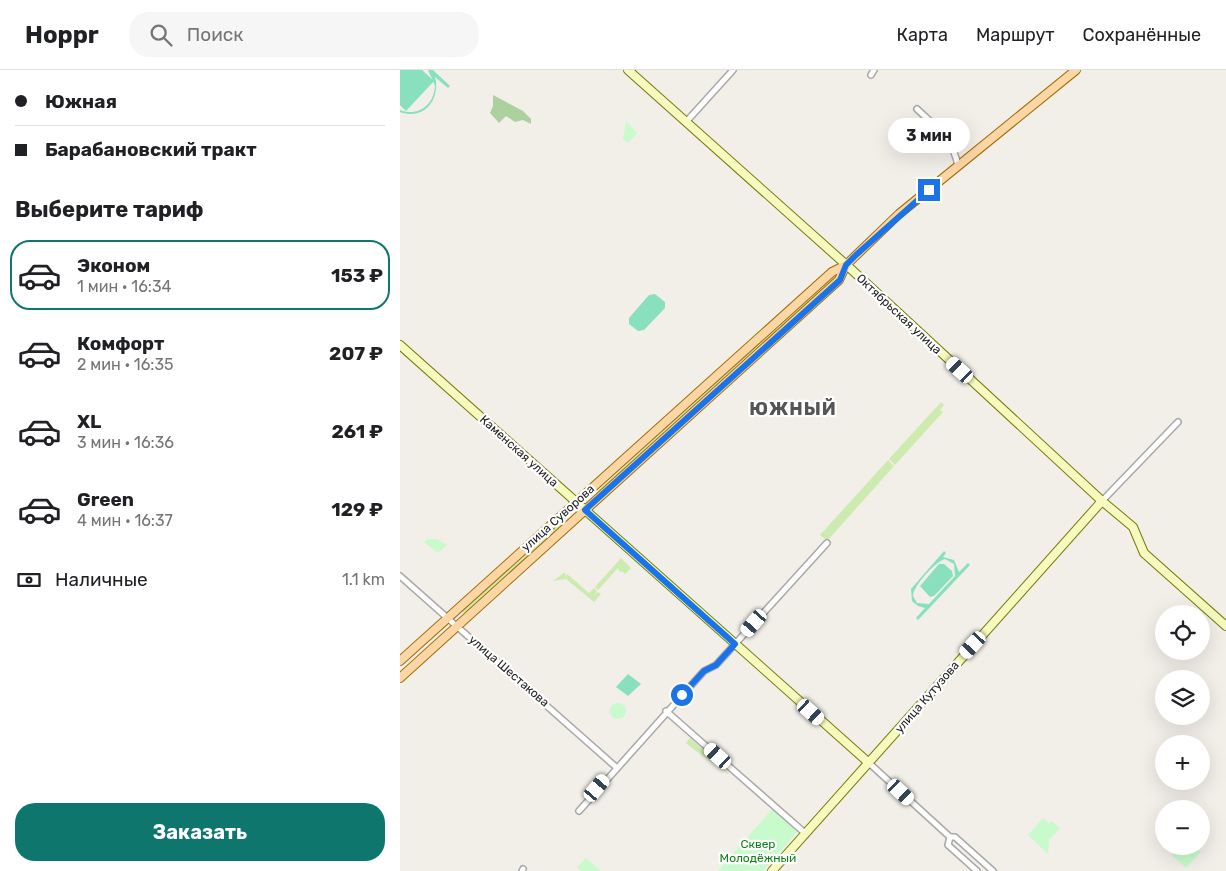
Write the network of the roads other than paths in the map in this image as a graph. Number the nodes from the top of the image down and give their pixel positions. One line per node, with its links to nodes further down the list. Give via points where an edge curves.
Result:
1 (628, 70): 7 (street, Октябрьская улица)
2 (733, 70): 7 (street)
3 (874, 70): 5 (street)
4 (1076, 70): 8 (main road)
5 (871, 75)
6 (917, 109): 8 (street, via 946,136 955,149)
7 (686, 122): 9 (street, Октябрьская улица)
8 (958, 166): 9 (main road, via 899,214)
9 (846, 265): 12 (street, Октябрьская улица); 13 (main road, улица Суворова, via 832,272); 14 (main road, улица Суворова, via 840,280)
10 (400, 345): 13 (street, Каменская улица)
11 (1178, 422): 12 (street)
12 (1102, 501): 19 (street, Октябрьская улица, via 1133,527 1144,553); 24 (street, улица Кутузова)
13 (576, 502): 14 (street, Каменская улица); 17 (main road, улица Суворова)
14 (585, 510): 18 (main road, улица Суворова); 20 (street, Каменская улица)
15 (827, 543): 20 (street)
16 (400, 576): 17 (street, улица Шестакова)
17 (448, 618): 18 (street, улица Шестакова); 21 (main road, улица Суворова)
18 (457, 626): 22 (main road, улица Суворова); 25 (street, улица Шестакова)
19 (1226, 626)
20 (735, 644): 23 (street); 24 (street, Каменская улица)
21 (400, 661)
22 (400, 678)
23 (666, 711): 25 (street); 27 (street)
24 (869, 763): 27 (street, улица Кутузова); 28 (street, Каменская улица)
25 (617, 768): 26 (street)
26 (578, 811)
27 (806, 834): 29 (street, улица Кутузова)
28 (950, 837): 30 (street, Каменская улица, via 948,845); 31 (street, Каменская улица, via 955,837)
29 (772, 871)
30 (977, 871)
31 (993, 871)

